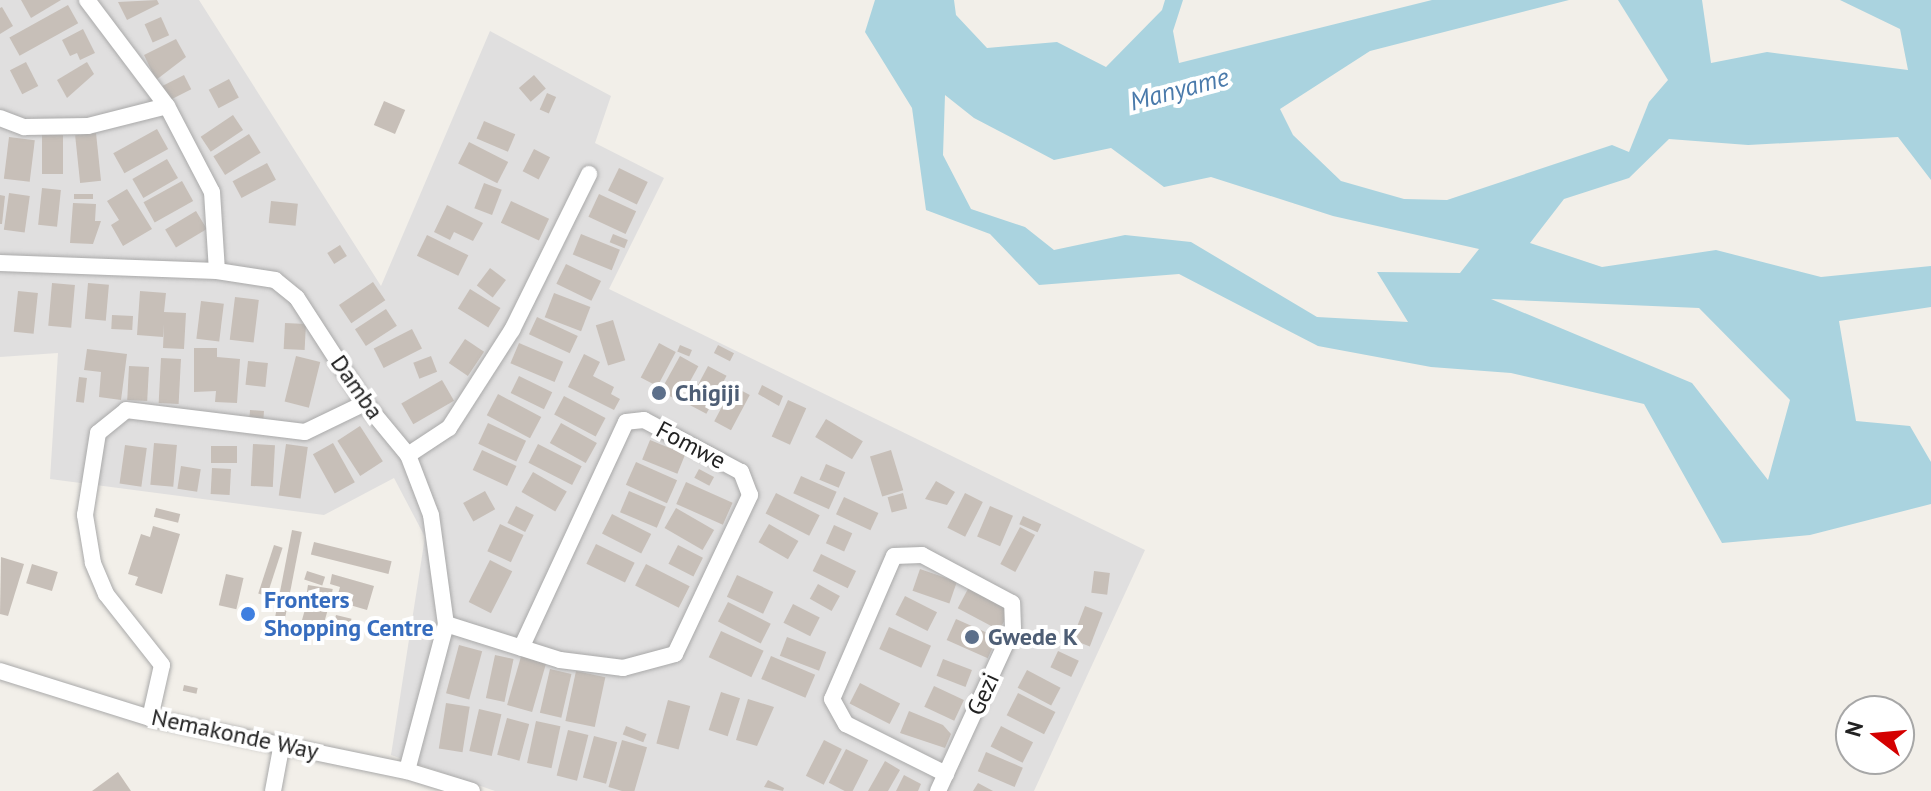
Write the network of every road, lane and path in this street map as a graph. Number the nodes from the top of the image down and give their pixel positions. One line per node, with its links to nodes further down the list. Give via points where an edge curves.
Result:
1 (87, 0): 2 (street)
2 (167, 106): 3 (street, via 88,126 24,127); 6 (street, via 212,192)
3 (0, 118)
4 (589, 174): 8 (street, via 497,354 449,428)
5 (0, 263): 6 (street, Damba)
6 (217, 271): 7 (street, Damba, via 275,280 297,298)
7 (365, 403): 8 (street, Damba); 12 (street, via 305,432 126,410 98,433 85,515 93,563 106,594 162,665)
8 (408, 455): 9 (street, Damba, via 431,515)
9 (446, 624): 10 (street, Fomwe); 14 (street, Damba)
10 (521, 648): 10 (street, Fomwe, via 560,660 623,668 675,654 750,495 741,472 644,420 626,422)
11 (0, 671): 12 (street, Nemakonde Way)
12 (150, 718): 13 (street, Nemakonde Way)
13 (282, 743): 14 (street, Nemakonde Way); 16 (street)
14 (407, 771): 17 (street, Nemakonde Way)
15 (946, 774): 15 (street, Gezi, via 1013,628 1012,603 922,555 894,556 832,699 846,724); 18 (street, Gezi)
16 (273, 791)
17 (472, 791)
18 (938, 791)

